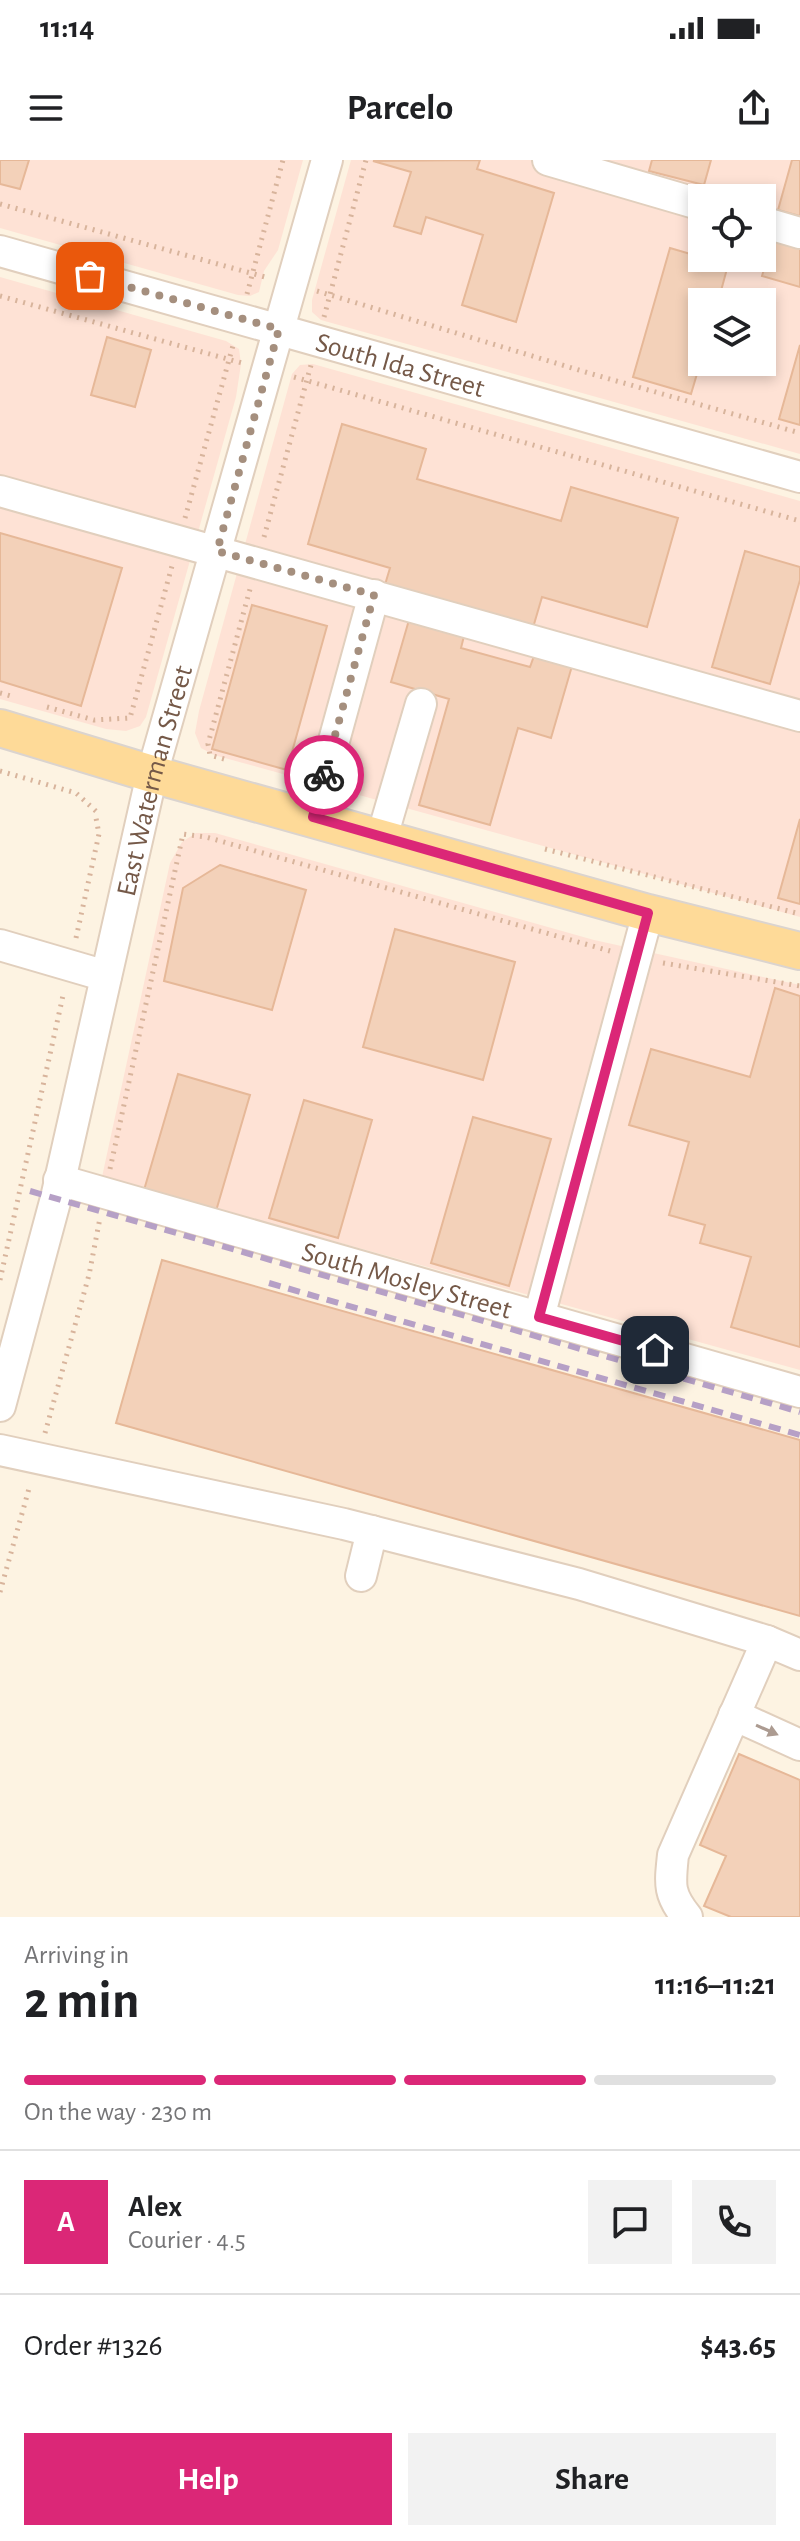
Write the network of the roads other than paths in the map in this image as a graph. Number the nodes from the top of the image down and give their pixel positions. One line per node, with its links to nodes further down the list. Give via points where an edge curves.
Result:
1 (327, 160): 7 (street, East Waterman Street)
2 (548, 160): 3 (street)
3 (688, 201)
4 (776, 226): 5 (street)
5 (800, 233)
6 (0, 251): 7 (street, South Ida Street)
7 (279, 329): 8 (street, South Ida Street); 10 (street, East Waterman Street)
8 (800, 477)
9 (0, 491): 10 (street)
10 (217, 551): 11 (street); 15 (street, East Waterman Street)
11 (374, 595): 14 (street); 16 (street)
12 (421, 704): 17 (street)
13 (7, 713): 15 (main road)
14 (800, 716)
15 (152, 774): 16 (main road); 21 (street, East Waterman Street)
16 (313, 817): 17 (main road)
17 (382, 837): 18 (main road)
18 (648, 913): 20 (main road); 23 (street)
19 (0, 945): 21 (street)
20 (800, 951)
21 (106, 976): 22 (street, East Waterman Street)
22 (59, 1180): 23 (street, South Mosley Street); 25 (street, East Waterman Street)
23 (539, 1317): 24 (street, South Mosley Street)
24 (800, 1392)
25 (1, 1399)
26 (0, 1450): 27 (street)
27 (372, 1531): 28 (street); 29 (street, via 579,1584)
28 (361, 1576)
29 (767, 1641): 30 (street); 31 (street)
30 (800, 1655)
31 (734, 1715): 32 (street, one-way to 32); 33 (street, via 673,1855 669,1885)
32 (800, 1745)
33 (687, 1917)

